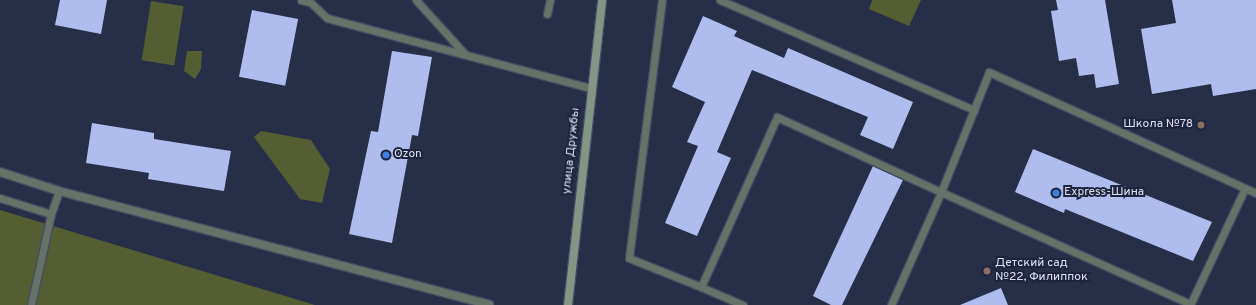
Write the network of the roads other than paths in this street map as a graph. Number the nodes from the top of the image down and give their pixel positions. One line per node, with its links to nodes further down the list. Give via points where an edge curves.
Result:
1 (301, 0): 8 (lane, via 310,2 327,18)
2 (416, 0): 8 (lane)
3 (550, 0): 7 (lane)
4 (602, 0): 9 (street, улица Дружбы)
5 (662, 0): 18 (lane, via 629,258)
6 (720, 0): 10 (lane)
7 (547, 14)
8 (464, 54): 9 (lane)
9 (591, 88): 22 (street, улица Дружбы)
10 (974, 110): 12 (lane, via 989,72); 14 (lane)
11 (0, 172): 13 (street)
12 (1245, 188): 15 (lane); 19 (lane)
13 (59, 191): 17 (lane); 21 (street)
14 (941, 192): 18 (lane, via 777,117); 19 (lane); 24 (lane)
15 (1256, 193)
16 (0, 198): 17 (lane)
17 (51, 214): 20 (lane)
18 (701, 286): 23 (lane)
19 (1190, 304)
20 (31, 305)
21 (490, 305)
22 (568, 305)
23 (743, 305)
24 (891, 305)

